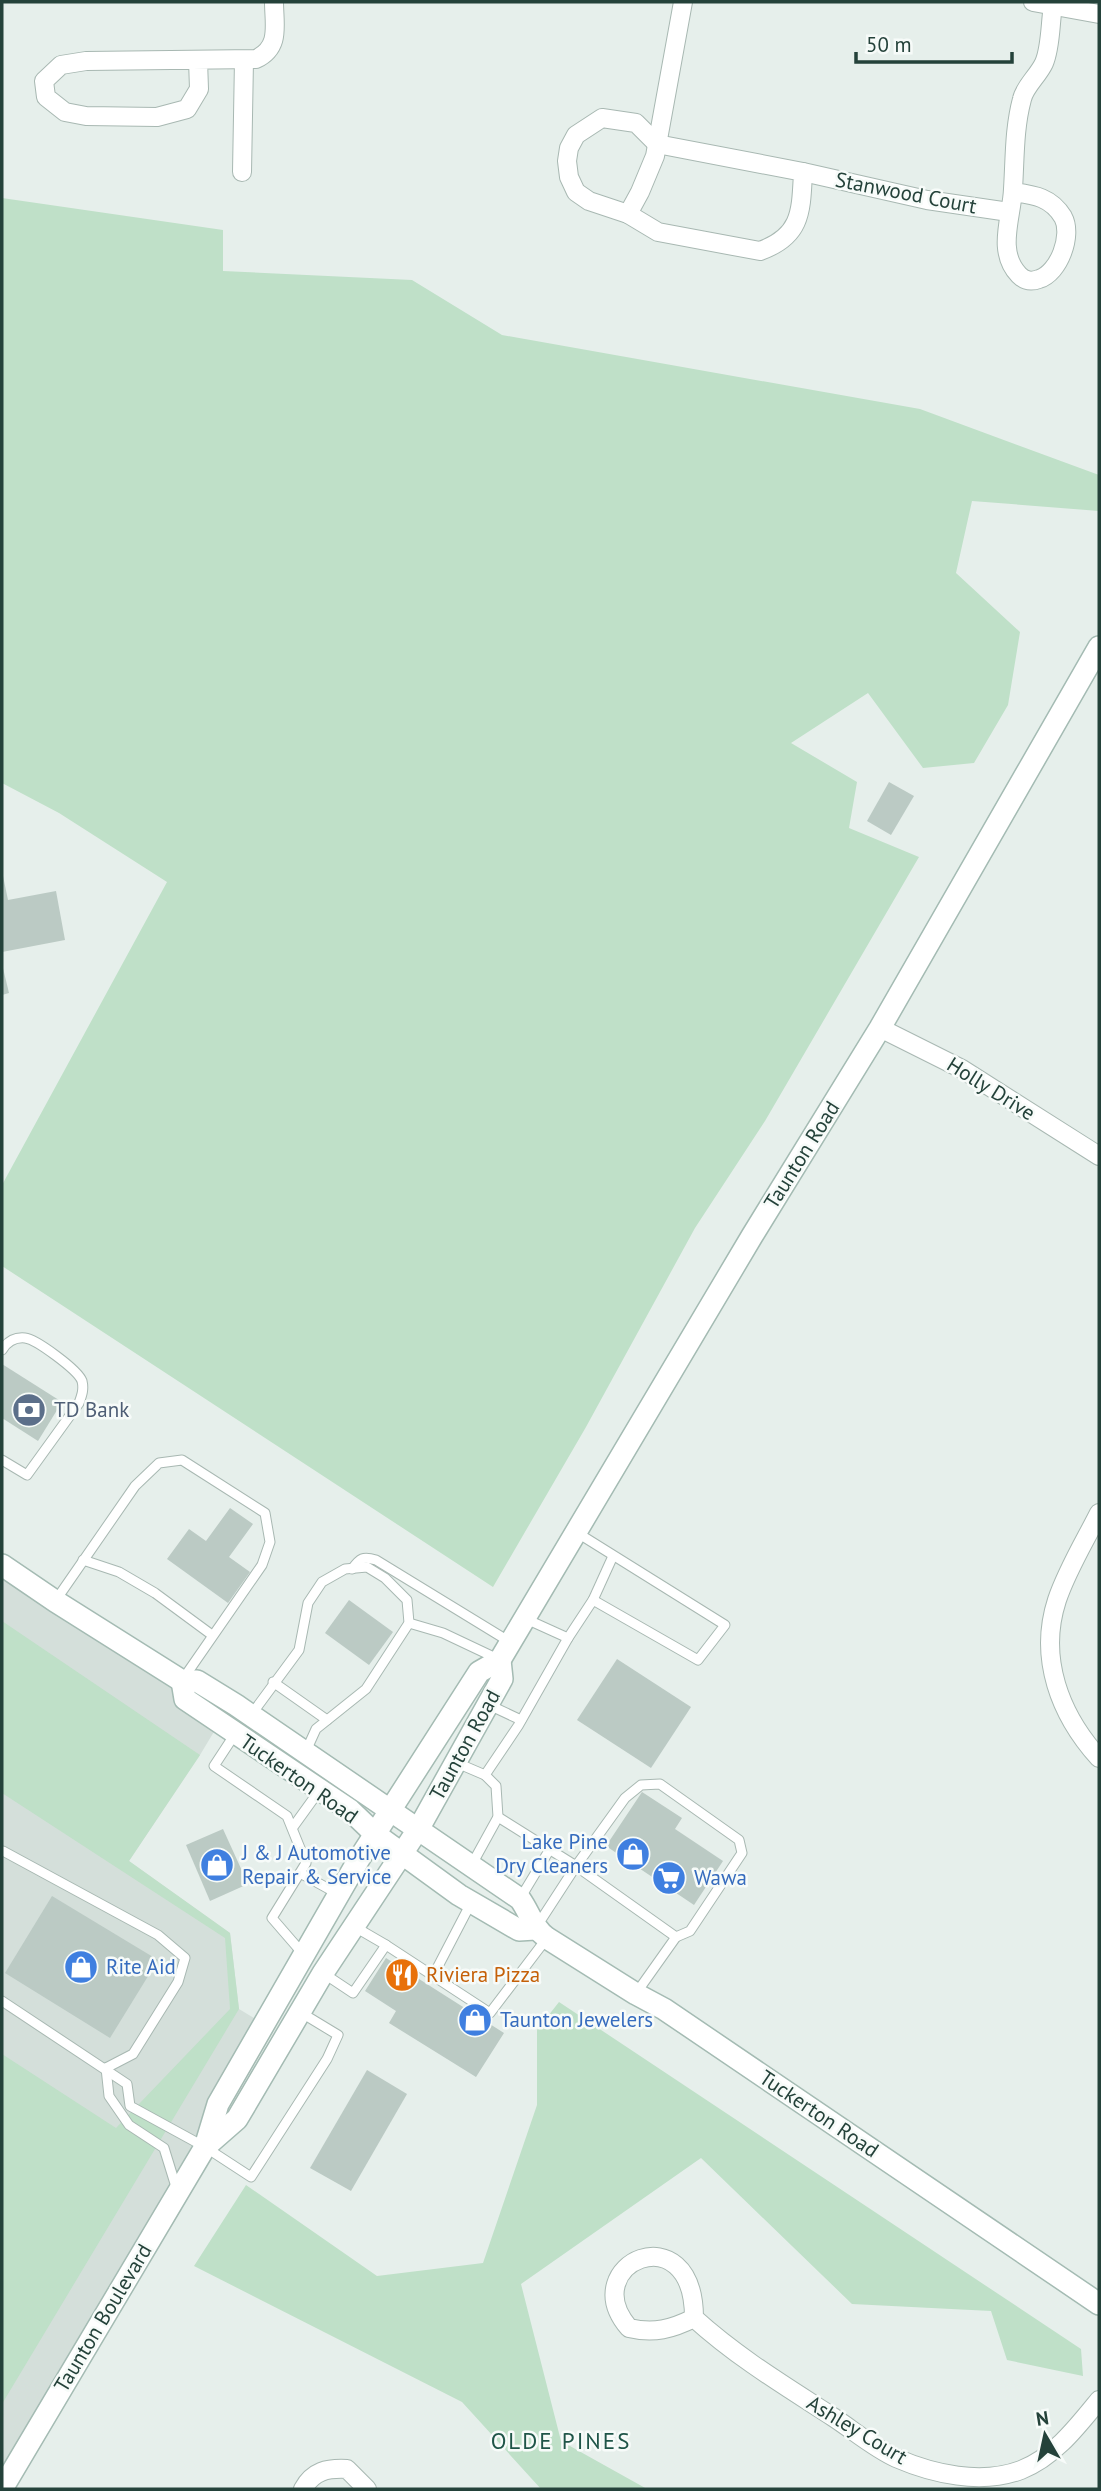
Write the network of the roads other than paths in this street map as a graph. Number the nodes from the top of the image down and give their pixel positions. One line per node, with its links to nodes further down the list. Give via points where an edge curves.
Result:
1 (274, 2): 6 (street, via 275,39 267,54)
2 (683, 2): 8 (street)
3 (1033, 2): 4 (street)
4 (1053, 5): 5 (street); 11 (street, via 1045,61 1022,95)
5 (1099, 15)
6 (244, 60): 7 (street); 9 (street)
7 (198, 61): 7 (street, via 200,89 187,109 157,117 86,116 65,112 46,97 44,81 61,65)
8 (657, 144): 10 (street, Stanwood Court); 13 (street, via 646,180); 13 (street, Stanwood Court, via 636,122 602,118 576,135 569,148 569,177 576,192)
9 (242, 172)
10 (803, 172): 12 (street, Stanwood Court); 13 (street, Stanwood Court, via 798,221 776,245 760,251 658,232)
11 (1013, 192): 12 (street); 12 (street, via 1042,196 1067,226 1063,252 1040,279 1023,279 1010,262)
12 (1009, 212)
13 (628, 214)
14 (1099, 647): 15 (main road, Taunton Road)
15 (880, 1028): 16 (street, Holly Drive, via 962,1069); 20 (main road, Taunton Road)
16 (1099, 1156)
17 (2, 1350): 18 (lane, via 18,1338 30,1339 77,1373 82,1383 79,1402 27,1475)
18 (2, 1460)
19 (1099, 1513): 40 (street, via 1058,1598 1050,1642 1068,1717)
20 (576, 1532): 21 (lane); 27 (main road, Taunton Road)
21 (613, 1556): 25 (lane); 25 (lane, via 725,1625 698,1660)
22 (83, 1560): 26 (lane); 29 (lane, via 119,1572); 29 (lane, via 135,1486 159,1463 182,1460 265,1513 270,1542 262,1565)
23 (2, 1565): 26 (main road, Tuckerton Road)
24 (352, 1569): 28 (lane, via 367,1567 391,1583 407,1600); 31 (lane, via 365,1556 376,1560); 33 (lane, via 322,1582 308,1603 299,1650)
25 (593, 1600): 30 (lane)
26 (55, 1601): 32 (main road, Tuckerton Road)
27 (524, 1618): 30 (lane); 31 (main road, Taunton Road)
28 (409, 1623): 31 (lane); 36 (lane, via 366,1689)
29 (212, 1635): 32 (lane)
30 (568, 1638): 37 (lane)
31 (505, 1651): 34 (main road, Taunton Road, via 502,1679); 44 (main road, Taunton Road, via 479,1672)
32 (182, 1681): 35 (main road, Tuckerton Road, via 197,1681); 38 (main road, Tuckerton Road, via 185,1699)
33 (273, 1682): 35 (lane); 36 (lane)
34 (489, 1705): 37 (lane); 41 (main road, Taunton Road)
35 (251, 1715): 39 (main road, Tuckerton Road)
36 (327, 1720): 39 (lane, via 316,1729)
37 (521, 1720): 42 (lane)
38 (235, 1734): 43 (main road, Tuckerton Road); 46 (lane, via 214,1766 287,1816)
39 (305, 1752): 44 (main road, Tuckerton Road)
40 (1099, 1758)
41 (457, 1763): 42 (lane); 47 (main road, Taunton Road)
42 (485, 1775): 45 (lane, via 496,1786)
43 (319, 1791): 46 (lane); 48 (main road, Tuckerton Road)
44 (390, 1809): 47 (main road, Tuckerton Road); 48 (main road, Taunton Boulevard)
45 (498, 1817): 49 (lane); 52 (lane)
46 (293, 1827): 54 (lane, via 306,1863)
47 (419, 1828): 51 (main road, Taunton Boulevard); 52 (main road, Tuckerton Road)
48 (375, 1833): 51 (main road, Tuckerton Road); 55 (main road, Taunton Boulevard)
49 (550, 1849): 53 (lane); 56 (lane)
50 (3, 1851): 68 (lane, via 158,1935 185,1958 178,1982 133,2054)
51 (402, 1852): 57 (main road, Tuckerton Road); 58 (main road, Taunton Boulevard)
52 (471, 1866): 56 (main road, Tuckerton Road)
53 (576, 1866): 59 (lane); 60 (lane); 60 (lane, via 625,1798 641,1786 660,1784 739,1840 742,1853 691,1931)
54 (300, 1872): 55 (lane); 62 (lane, via 272,1918)
55 (340, 1895): 62 (main road, Taunton Boulevard)
56 (520, 1899): 59 (main road, Tuckerton Road)
57 (471, 1902): 59 (main road, Tuckerton Road, via 519,1930); 64 (lane)
58 (353, 1926): 61 (lane); 63 (main road, Taunton Boulevard)
59 (541, 1934): 64 (lane, via 490,2013); 65 (main road, Tuckerton Road)
60 (676, 1937): 65 (lane)
61 (386, 1945): 63 (lane, via 353,1993); 64 (lane)
62 (305, 1956): 69 (main road, Taunton Boulevard, via 218,2104)
63 (323, 1973): 67 (main road, Taunton Boulevard)
64 (433, 1976)
65 (636, 1994): 71 (main road, Tuckerton Road)
66 (2, 2001): 68 (lane)
67 (300, 2012): 69 (main road, Taunton Boulevard, via 237,2119); 69 (lane, via 338,2035 251,2177)
68 (106, 2068): 69 (lane, via 127,2084 130,2106); 70 (lane, via 108,2096 129,2125 164,2148)
69 (205, 2147): 70 (main road, Taunton Boulevard)
70 (178, 2192): 74 (main road, Taunton Boulevard)
71 (1099, 2304)
72 (694, 2318): 72 (street, via 684,2273 672,2262 653,2256 631,2262 623,2270 614,2293 615,2305 629,2328 662,2331); 73 (street, Ashley Court, via 739,2356 895,2458 956,2476 999,2476 1039,2462)
73 (1099, 2400)
74 (2, 2488)
75 (303, 2489): 76 (street, via 316,2473 330,2468 347,2469)
76 (367, 2489)

